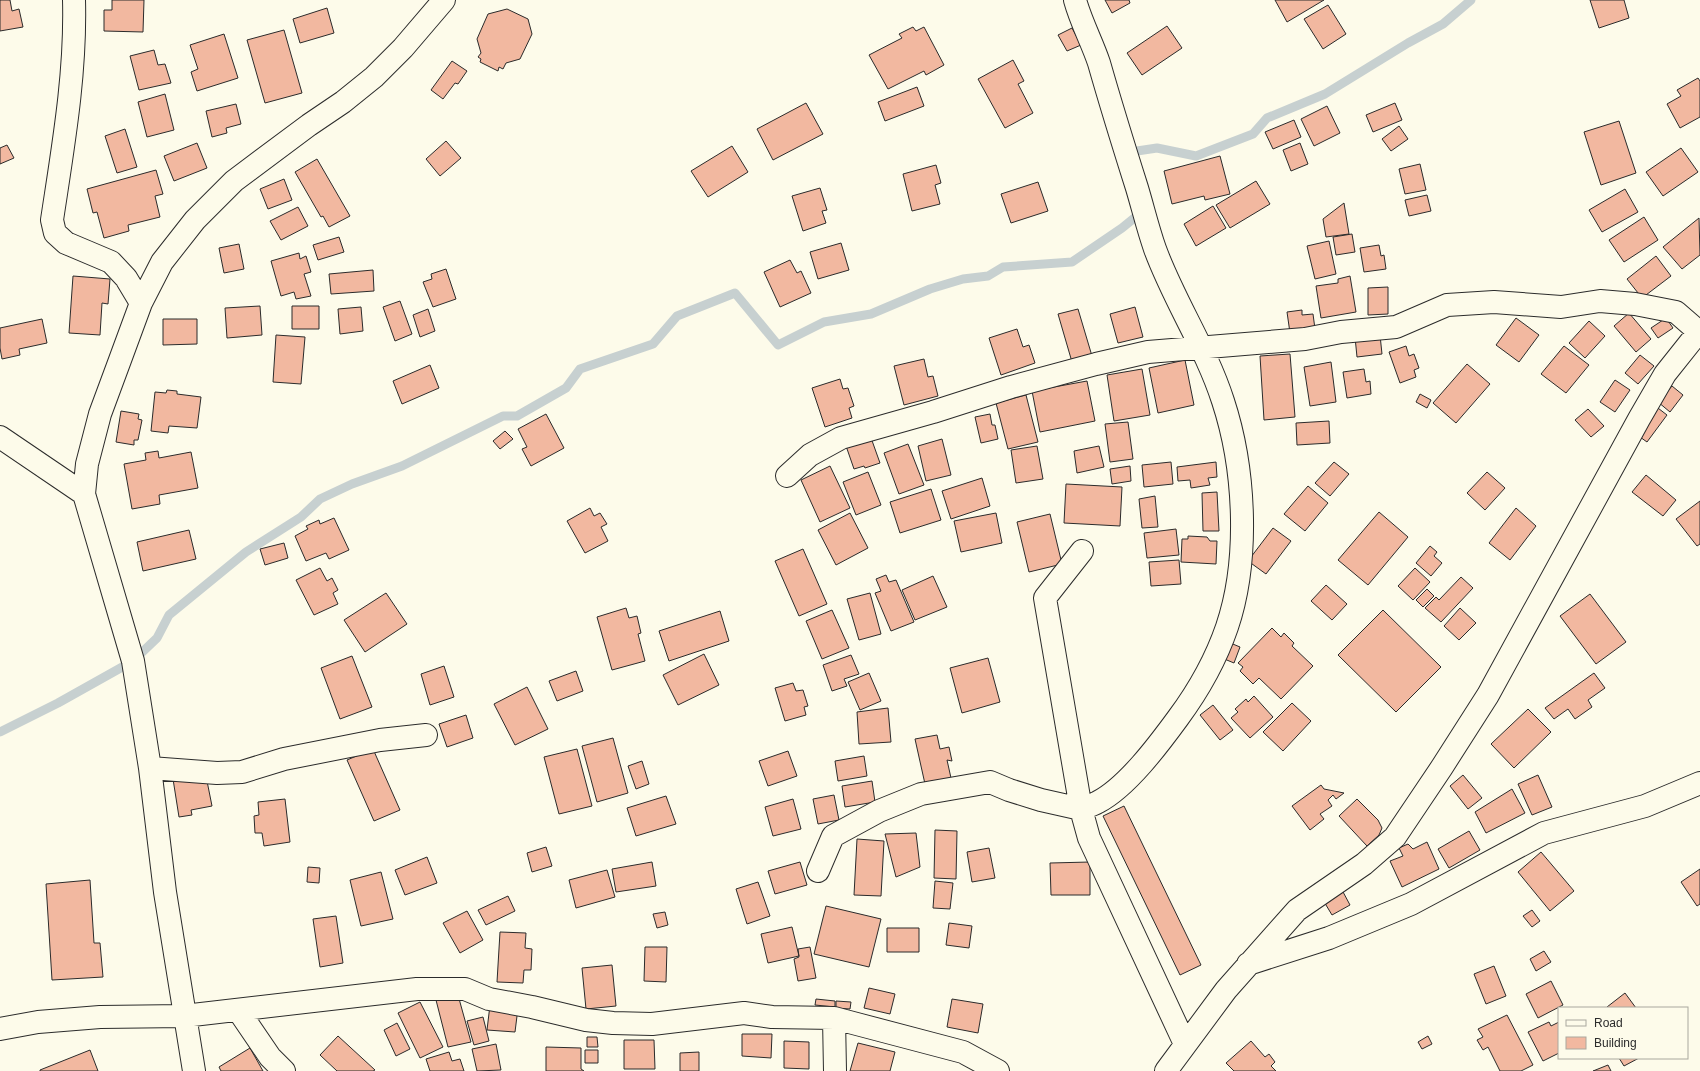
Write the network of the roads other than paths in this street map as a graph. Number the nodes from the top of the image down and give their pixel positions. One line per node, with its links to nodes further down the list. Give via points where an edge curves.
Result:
1 (74, 0): 4 (street, via 70,84 52,220 55,233 66,242 111,262 126,278)
2 (444, 0): 4 (street, via 374,77 234,181 195,220 162,262)
3 (1075, 0): 6 (street, via 1097,56 1155,248 1174,295)
4 (141, 303): 9 (street, via 100,414)
5 (1699, 331): 6 (street, via 1676,312 1635,304 1600,301 1561,307 1494,302 1447,305 1396,327 1341,332 1305,339); 16 (street, via 1665,374 1488,695 1395,837 1364,864 1298,910)
6 (1201, 347): 8 (street, via 1148,352 1096,364 841,438 810,455); 14 (street, via 1223,401 1236,454 1240,491 1243,534 1237,586 1227,627 1210,666 1187,706 1153,752 1116,789 1099,802)
7 (0, 437): 9 (street)
8 (787, 476)
9 (84, 494): 12 (street, via 133,661)
10 (1082, 551): 14 (street, via 1045,598)
11 (426, 735): 12 (street, via 380,740 284,759 242,772 217,773)
12 (150, 768): 18 (street)
13 (1700, 783): 16 (street, via 1644,806 1544,833 1411,904 1329,938)
14 (1081, 809): 15 (street, via 1034,798 990,782 921,794 879,811 832,836); 21 (street, via 1089,838)
15 (818, 871)
16 (1248, 964): 21 (street)
17 (238, 1010): 18 (street); 19 (street, via 417,989 465,989 489,999 586,1020 613,1023 652,1024 744,1014); 23 (street, via 270,1058)
18 (184, 1016): 20 (street, via 100,1017 38,1022); 22 (street)
19 (834, 1018): 24 (street); 25 (street, via 963,1052)
20 (0, 1029)
21 (1185, 1044): 26 (street)
22 (194, 1071)
23 (284, 1071)
24 (835, 1071)
25 (998, 1071)
26 (1166, 1071)

